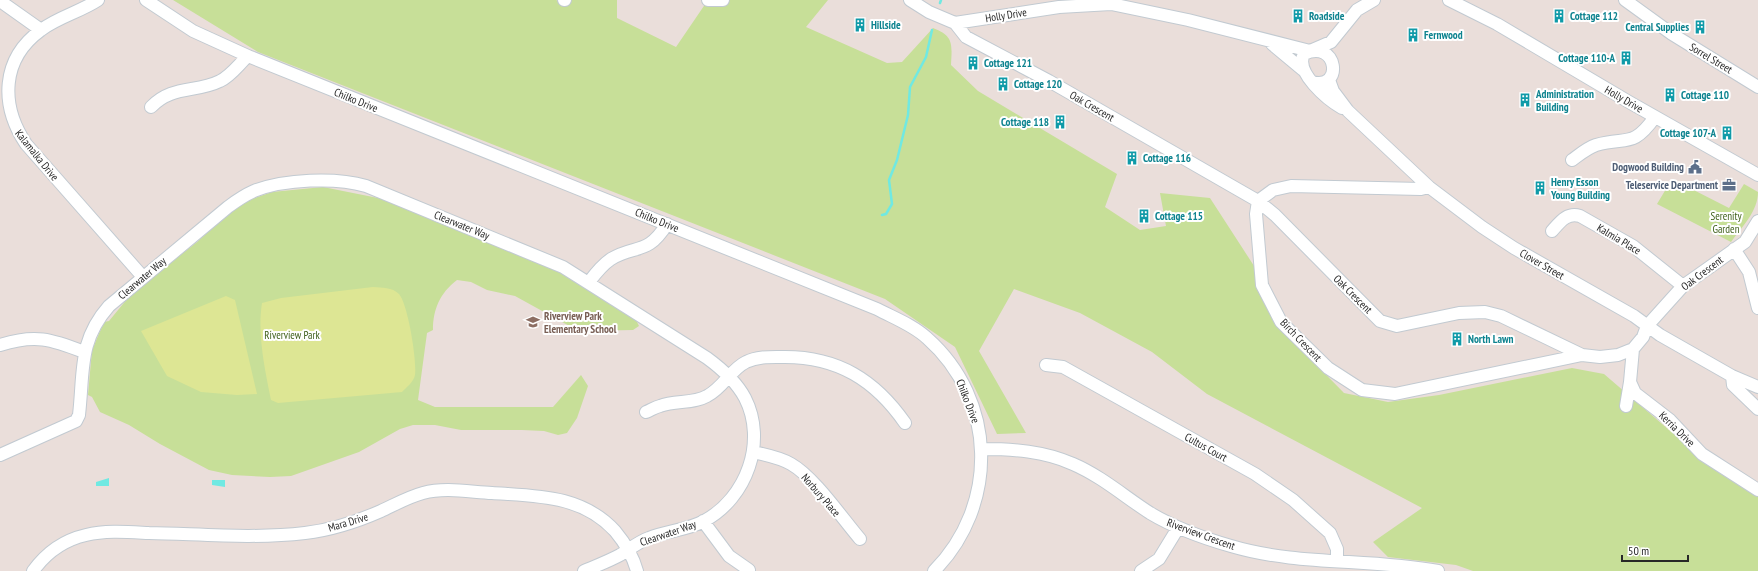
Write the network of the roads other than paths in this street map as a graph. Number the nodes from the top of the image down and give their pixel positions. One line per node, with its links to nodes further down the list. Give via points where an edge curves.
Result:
1 (98, 0): 13 (street, Kalamalka Drive)
2 (146, 0): 17 (street, Chilko Drive, via 193,31)
3 (708, 0): 4 (street)
4 (723, 0)
5 (910, 0): 11 (street)
6 (926, 0): 11 (street)
7 (1374, 0): 15 (street, via 1357,10)
8 (1449, 0): 25 (street, Holly Drive, via 1497,24)
9 (1625, 0): 22 (street, Sorrel Street, via 1672,34)
10 (0, 1): 13 (street)
11 (929, 12): 12 (street)
12 (955, 23): 14 (street, Holly Drive, via 1059,7 1111,4 1188,20); 29 (street, Oak Crescent, via 966,37 1049,81)
13 (41, 30): 34 (street, Kalamalka Drive, via 22,49 11,70 8,102 14,126 26,144)
14 (1270, 42): 16 (street, Holly Drive); 19 (street, Holly Drive)
15 (1331, 42): 16 (street); 18 (street)
16 (1310, 51): 18 (street, via 1322,51); 19 (street, via 1302,58)
17 (248, 56): 23 (street, via 219,82 171,93); 31 (street, Chilko Drive)
18 (1331, 58): 20 (street, via 1333,69)
19 (1303, 70): 21 (street)
20 (1329, 80): 21 (street, via 1323,83); 24 (street, Clover Street, via 1333,91)
21 (1312, 82): 24 (street, Clover Street, via 1334,104)
22 (1758, 87)
23 (151, 107)
24 (1348, 111): 28 (street, Clover Street)
25 (1655, 117): 26 (street, via 1647,128 1632,140 1593,146); 27 (street, Holly Drive)
26 (1572, 160)
27 (1758, 175)
28 (1429, 187): 29 (street, via 1421,189 1291,186 1273,190); 38 (street, Clover Street, via 1514,248 1634,316)
29 (1258, 201): 42 (street, Oak Crescent, via 1380,321 1398,326 1459,313 1485,312 1501,316); 42 (street, Birch Crescent, via 1256,214 1262,284 1281,322 1328,368 1362,390 1395,394)
30 (1758, 221): 33 (street, Oak Crescent, via 1745,242)
31 (667, 224): 35 (street, via 652,243 611,259); 52 (street, Chilko Drive, via 877,309 913,327 948,359 963,382 978,425)
32 (1552, 232): 36 (street, Kalmia Place, via 1567,216 1580,216 1633,246)
33 (1734, 249): 36 (street, Oak Crescent); 37 (street, via 1749,272)
34 (143, 277): 35 (street, Clearwater Way, via 246,195 270,186 338,180 366,186 533,253); 41 (street, Clearwater Way, via 105,310)
35 (589, 282): 45 (street, Clearwater Way, via 707,358)
36 (1683, 286): 38 (street, Oak Crescent)
37 (1758, 308)
38 (1647, 326): 40 (street, Oak Crescent, via 1643,337); 44 (street, Clover Street)
39 (0, 345): 41 (street, via 20,339 36,338)
40 (1633, 349): 42 (street, Oak Crescent, via 1618,355); 46 (street)
41 (84, 352): 54 (street, Clearwater Way, via 80,411 76,421)
42 (1582, 355)
43 (1046, 365): 60 (street, Cultus Court, via 1063,367 1254,474 1293,500 1330,533 1337,549)
44 (1732, 376): 47 (street, Clover Street); 49 (street, via 1733,385)
45 (729, 377): 50 (street, via 713,392 702,398 660,406); 51 (street, via 741,365 756,359 801,357 828,362 852,373 881,393 891,402); 53 (street, Clearwater Way, via 740,389 748,406 754,430)
46 (1630, 382): 48 (street); 55 (street, Kerria Drive, via 1635,393 1670,420 1702,454)
47 (1758, 388)
48 (1626, 406)
49 (1758, 409)
50 (646, 412)
51 (905, 423)
52 (982, 449): 57 (street, Riverview Crescent, via 1031,451 1072,464); 66 (street, Chilko Drive, via 979,485 970,516 953,548)
53 (753, 452): 56 (street, Clearwater Way, via 748,470 737,490 727,503); 58 (street, Norbury Place, via 795,466 814,484)
54 (0, 455)
55 (1758, 490)
56 (703, 521): 59 (street, Clearwater Way, via 649,538); 62 (street, via 729,556)
57 (1178, 528): 60 (street, Riverview Crescent, via 1252,552); 67 (street, via 1159,559)
58 (860, 540)
59 (628, 549): 63 (street, Mara Drive, via 600,518 587,509 566,501 545,497 443,490 423,493 357,521 311,532 277,535 114,532 87,534 51,551); 64 (street, Clearwater Way); 65 (street, Mara Drive)
60 (1337, 561): 61 (street, Riverview Crescent)
61 (1354, 567): 68 (street, Riverview Crescent)
62 (749, 570)
63 (33, 571)
64 (584, 571)
65 (637, 571)
66 (934, 571)
67 (1141, 571)
68 (1438, 571)

